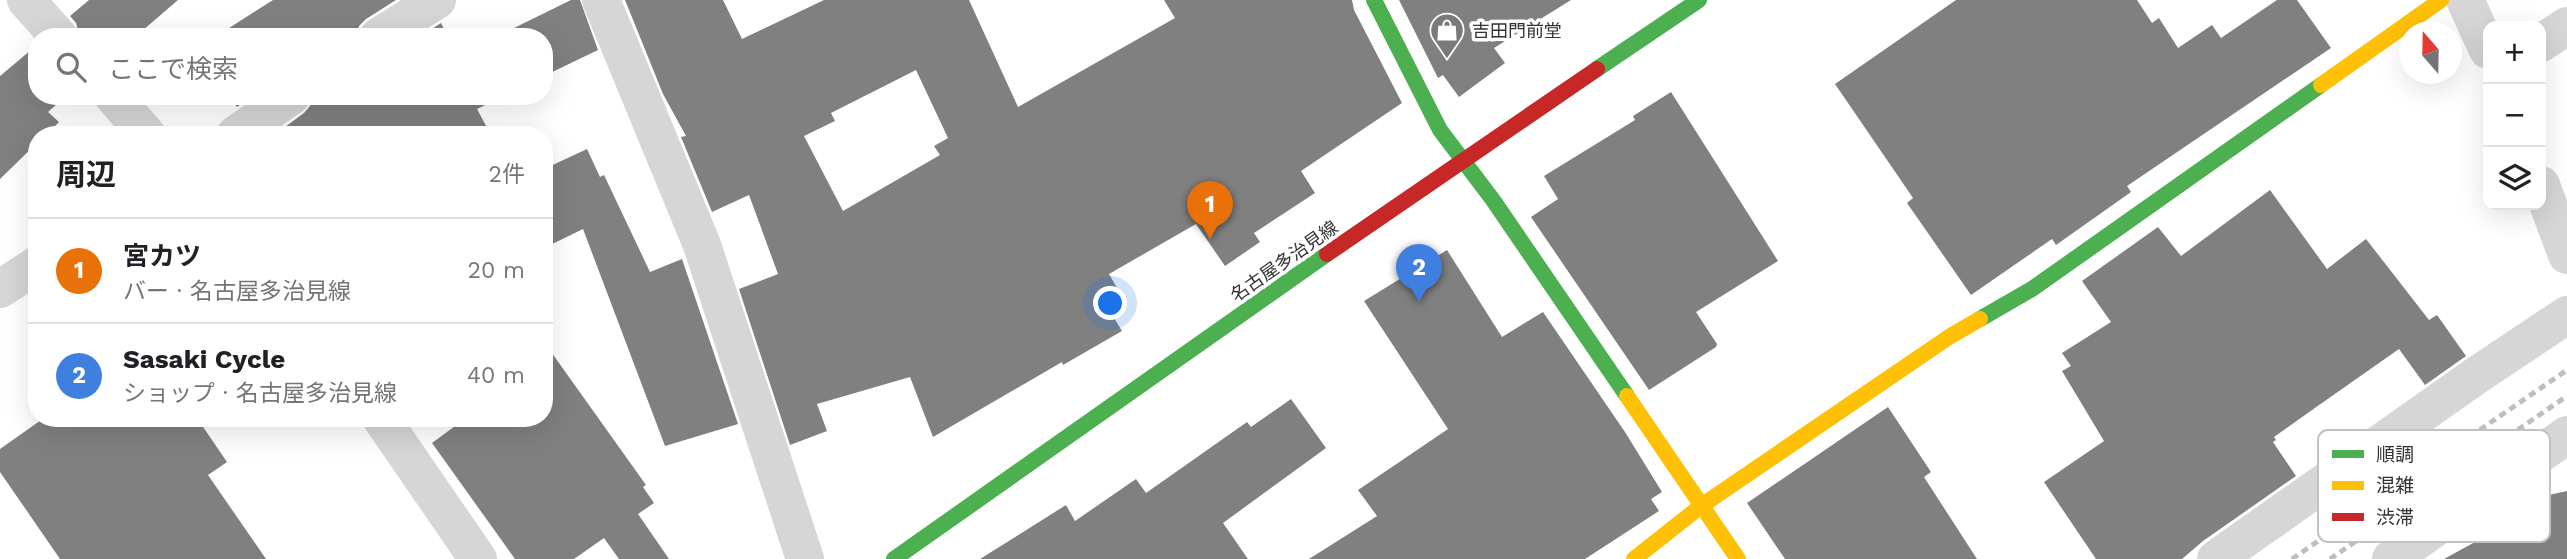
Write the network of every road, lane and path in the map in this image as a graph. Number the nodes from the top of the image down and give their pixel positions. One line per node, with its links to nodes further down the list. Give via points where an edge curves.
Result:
1 (26, 0): 9 (street)
2 (437, 0): 10 (street)
3 (601, 0): 31 (street, via 702,245)
4 (1374, 0): 17 (street, via 1440,130)
5 (1699, 0): 17 (street, 名古屋多治見線)
6 (2441, 0): 28 (street, via 2032,289 1949,337)
7 (2465, 0): 11 (street)
8 (2567, 26): 12 (street)
9 (51, 28)
10 (392, 28)
11 (2483, 39)
12 (2546, 40)
13 (121, 105): 15 (street)
14 (278, 105): 16 (street)
15 (139, 126)
16 (248, 126)
17 (1463, 159): 28 (street); 32 (street, 名古屋多治見線)
18 (2546, 198): 19 (street)
19 (2567, 255)
20 (28, 271): 21 (street)
21 (0, 289)
22 (2567, 315): 24 (street)
23 (388, 427): 30 (street)
24 (2399, 430)
25 (2567, 435): 26 (street)
26 (2550, 447)
27 (2318, 487): 35 (street)
28 (1701, 506): 33 (street); 34 (street)
29 (2415, 542): 36 (street)
30 (478, 559)
31 (804, 559)
32 (894, 559)
33 (1634, 559)
34 (1738, 559)
35 (2216, 559)
36 (2391, 559)

